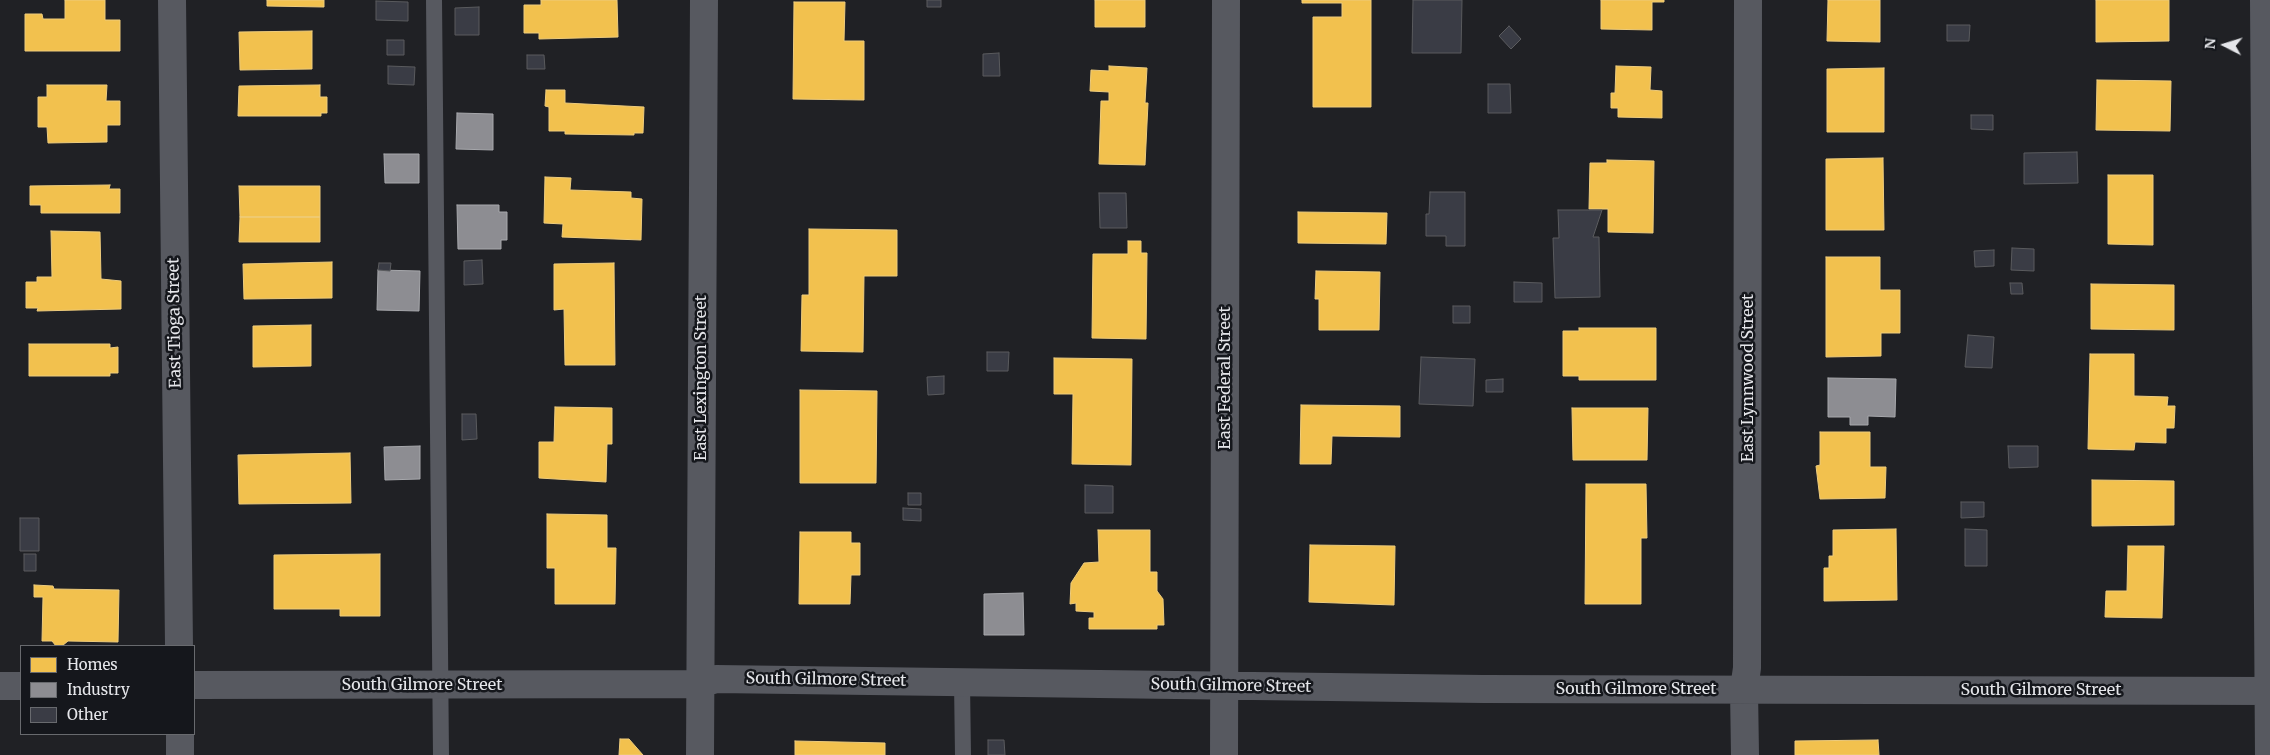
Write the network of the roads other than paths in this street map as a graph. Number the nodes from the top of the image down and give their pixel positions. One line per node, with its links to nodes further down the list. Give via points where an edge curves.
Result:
1 (172, 0): 7 (street, East Tioga Street)
2 (434, 0): 14 (lane)
3 (704, 0): 9 (street, East Lexington Street)
4 (1226, 0): 11 (street, East Federal Street)
5 (1748, 0): 15 (street, East Lynnwood Street, via 1747,668)
6 (2264, 0): 16 (street)
7 (179, 645)
8 (962, 682): 9 (street, South Gilmore Street, via 716,679); 11 (street, South Gilmore Street); 21 (lane)
9 (699, 684): 14 (street, South Gilmore Street); 20 (street, East Lexington Street)
10 (195, 685): 14 (street, South Gilmore Street)
11 (1223, 685): 15 (street, South Gilmore Street); 22 (street, East Federal Street)
12 (0, 686): 13 (street)
13 (20, 686)
14 (440, 686): 19 (lane)
15 (1744, 689): 16 (street, South Gilmore Street); 23 (street, East Lynnwood Street)
16 (2270, 691): 24 (street)
17 (180, 735): 18 (street)
18 (180, 755)
19 (441, 755)
20 (700, 755)
21 (963, 755)
22 (1224, 755)
23 (1745, 755)
24 (2269, 755)

